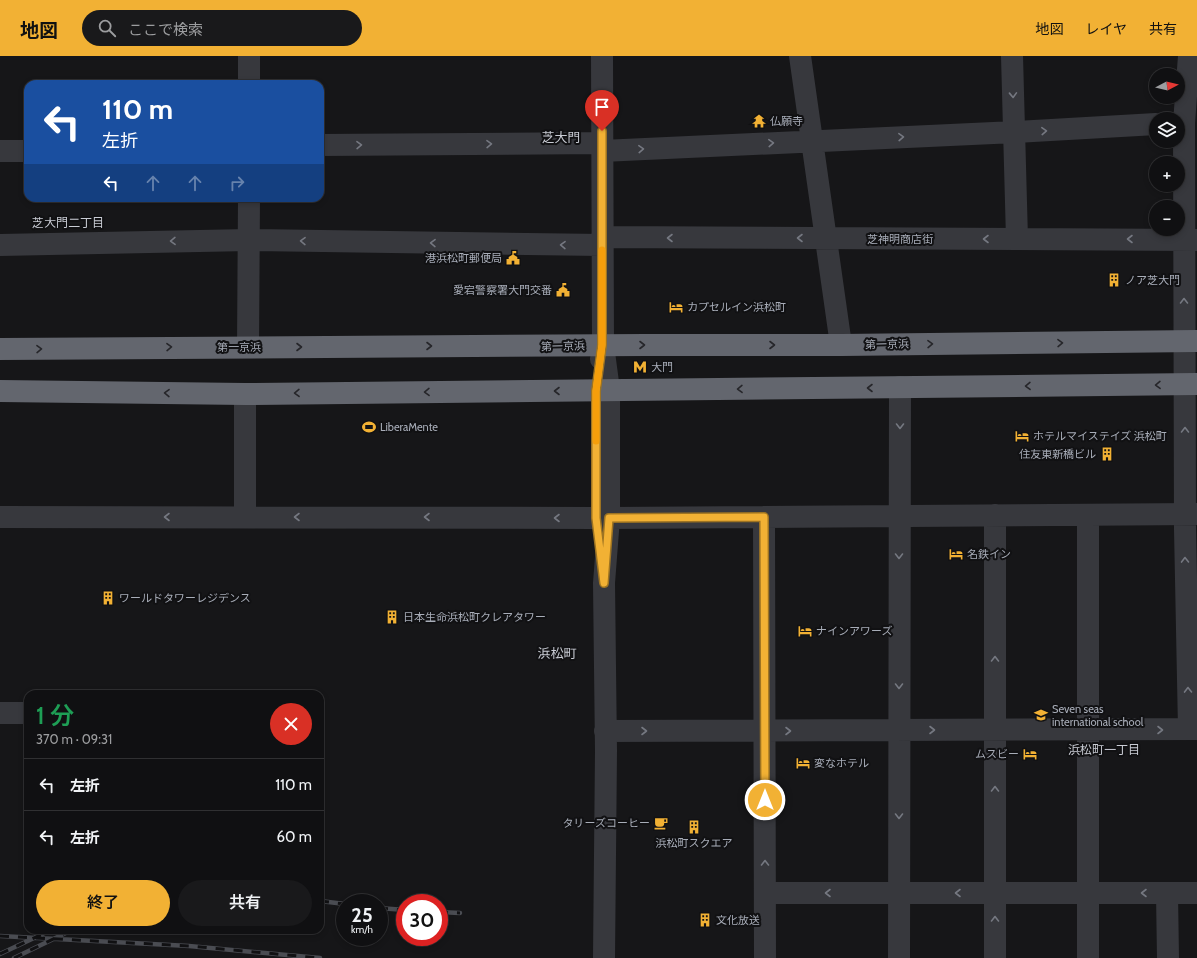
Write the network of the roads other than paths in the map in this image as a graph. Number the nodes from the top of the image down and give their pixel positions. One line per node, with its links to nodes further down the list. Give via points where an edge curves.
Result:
1 (249, 56): 6 (street)
2 (602, 56): 12 (street)
3 (800, 56): 10 (street)
4 (1012, 56): 9 (street, one-way to 9)
5 (1189, 56): 7 (street)
6 (249, 80)
7 (1186, 123): 19 (street)
8 (1149, 124): 9 (street, one-way to 8)
9 (1015, 132): 10 (street, one-way to 9); 17 (street)
10 (812, 141): 12 (street, one-way to 10); 16 (street)
11 (324, 145): 12 (street, one-way to 12)
12 (602, 147): 20 (street)
13 (0, 151): 14 (street)
14 (24, 151)
15 (249, 202): 18 (street)
16 (826, 238): 17 (street, 芝神明商店街, one-way to 16); 20 (street, 芝神明商店街, one-way to 20); 24 (street)
17 (1017, 239): 19 (street, 芝神明商店街, one-way to 17)
18 (249, 240): 20 (street, 芝神明商店街, one-way to 18); 21 (street, 芝神明商店街, one-way to 21); 25 (street)
19 (1191, 240): 22 (street, one-way to 19)
20 (602, 241): 23 (street)
21 (0, 245)
22 (1191, 341): 24 (highway, 第一京浜, one-way to 22); 27 (street)
23 (602, 345): 24 (highway, 第一京浜, one-way to 24); 25 (highway, 第一京浜, one-way to 23); 30 (street)
24 (841, 345)
25 (248, 347): 26 (highway, 第一京浜, one-way to 25)
26 (0, 349)
27 (1191, 385): 28 (highway, one-way to 28); 32 (street, one-way to 27)
28 (900, 387): 30 (highway, one-way to 30); 34 (street, one-way to 34)
29 (0, 391): 31 (highway, one-way to 29)
30 (603, 391): 31 (highway, one-way to 31); 39 (street)
31 (245, 394): 37 (street)
32 (1191, 514): 33 (street); 42 (street, one-way to 32)
33 (1088, 515): 35 (street); 45 (street)
34 (899, 516): 35 (street); 38 (street); 43 (street, one-way to 43)
35 (995, 516): 44 (street, one-way to 35)
36 (0, 517): 37 (street, one-way to 36)
37 (245, 517): 39 (street, one-way to 37)
38 (764, 517): 39 (street); 47 (street)
39 (602, 518): 46 (street)
40 (0, 713): 41 (street)
41 (24, 713)
42 (1193, 729): 45 (street, one-way to 42)
43 (899, 730): 44 (street, one-way to 44); 47 (street, one-way to 43); 49 (street, one-way to 49)
44 (995, 730): 45 (street); 50 (street, one-way to 44)
45 (1088, 730): 51 (street)
46 (605, 731): 47 (street, one-way to 47); 54 (street)
47 (765, 731): 48 (street, one-way to 47)
48 (765, 893): 49 (street, one-way to 48); 55 (street)
49 (899, 893): 50 (street, one-way to 49); 56 (street)
50 (994, 893): 51 (street); 57 (street, one-way to 50)
51 (1088, 893): 52 (street, one-way to 51); 58 (street)
52 (1167, 893): 53 (street); 59 (street)
53 (1197, 893)
54 (604, 958)
55 (765, 958)
56 (899, 958)
57 (994, 958)
58 (1088, 958)
59 (1168, 958)

